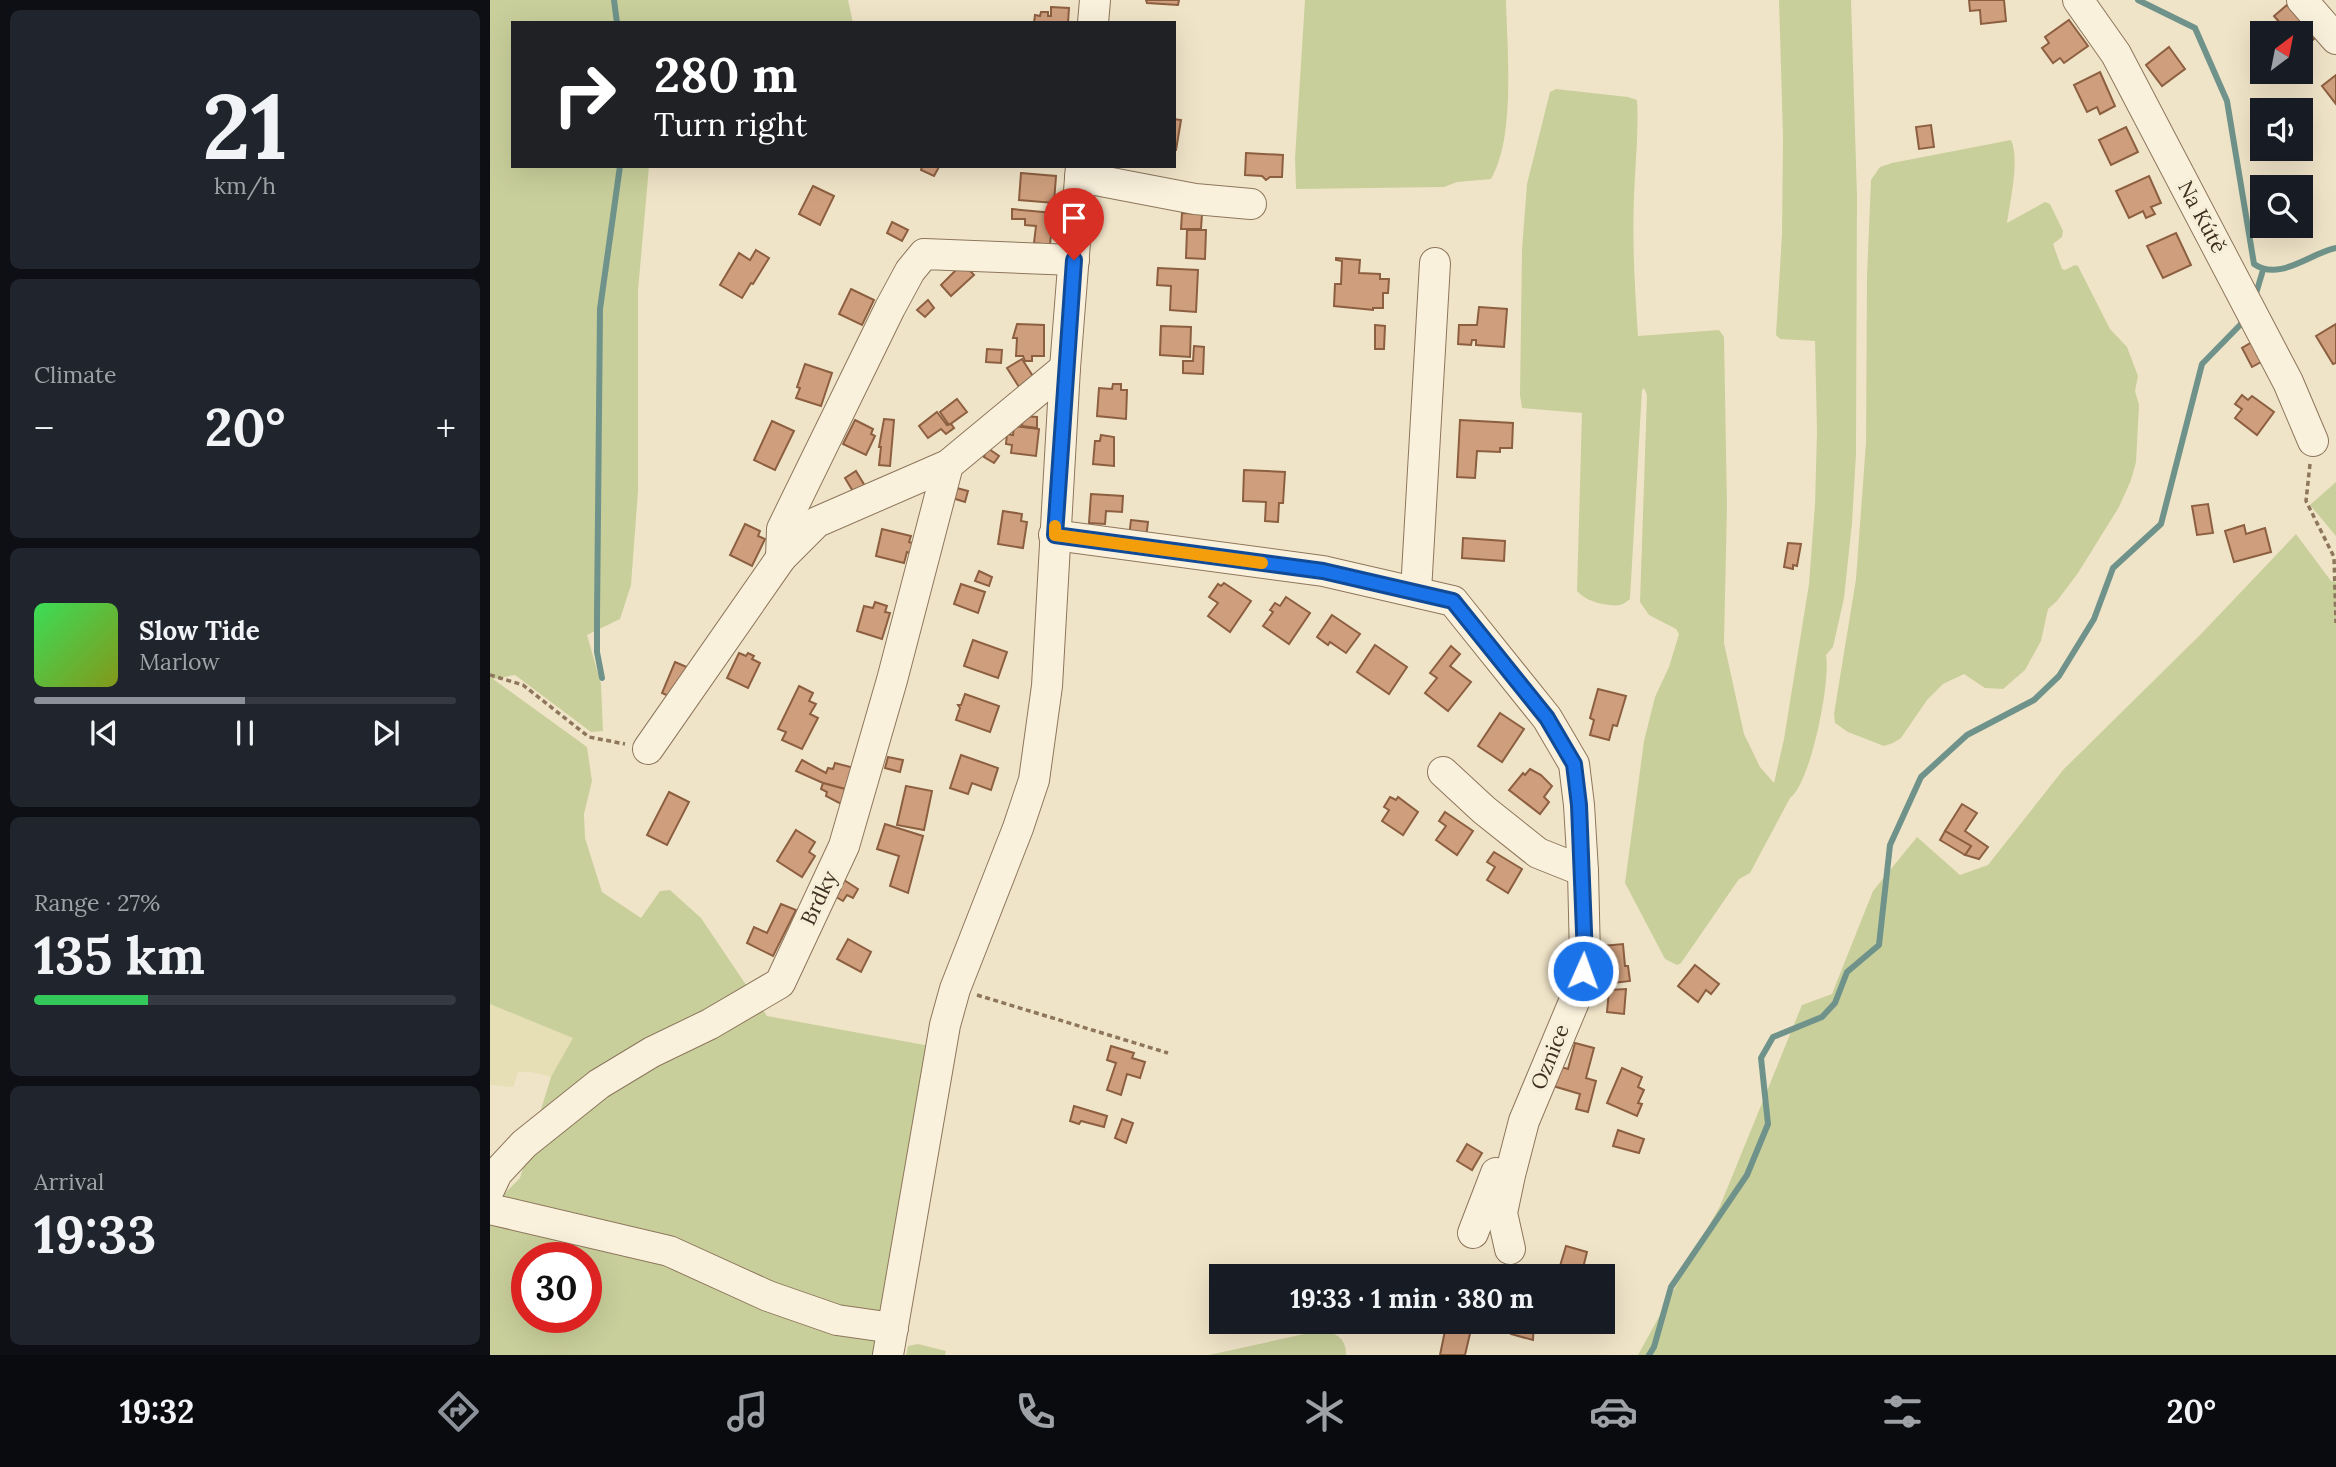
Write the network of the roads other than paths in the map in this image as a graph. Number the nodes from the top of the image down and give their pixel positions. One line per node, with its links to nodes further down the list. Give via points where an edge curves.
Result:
1 (1095, 0): 4 (street)
2 (2078, 0): 11 (street, Na Kútě, via 2116,54 2288,382)
3 (2302, 0): 5 (street)
4 (1093, 21)
5 (2336, 39)
6 (1081, 172): 7 (street, via 1195,199); 8 (street)
7 (1251, 204)
8 (1074, 260): 10 (street); 14 (street, via 924,254 909,271 782,529)
9 (1435, 263): 15 (street)
10 (1065, 368): 12 (street); 13 (street)
11 (2313, 441)
12 (948, 465): 14 (street, via 817,522); 19 (street, Brdky, via 844,846 780,983 600,1084 524,1144 497,1173)
13 (1055, 535): 15 (street, Oznice, via 1323,571); 22 (street, via 1047,686 1034,780 945,1025)
14 (781, 558): 16 (street)
15 (1416, 591): 18 (street, Oznice, via 1453,601 1547,718 1574,764)
16 (648, 749)
17 (1443, 772): 18 (street, via 1538,853)
18 (1583, 871): 21 (street, Oznice, via 1585,957 1581,985 1524,1121 1503,1156 1485,1221)
19 (490, 1188)
20 (490, 1209): 22 (street, via 669,1251 768,1296)
21 (1510, 1249)
22 (891, 1342)

